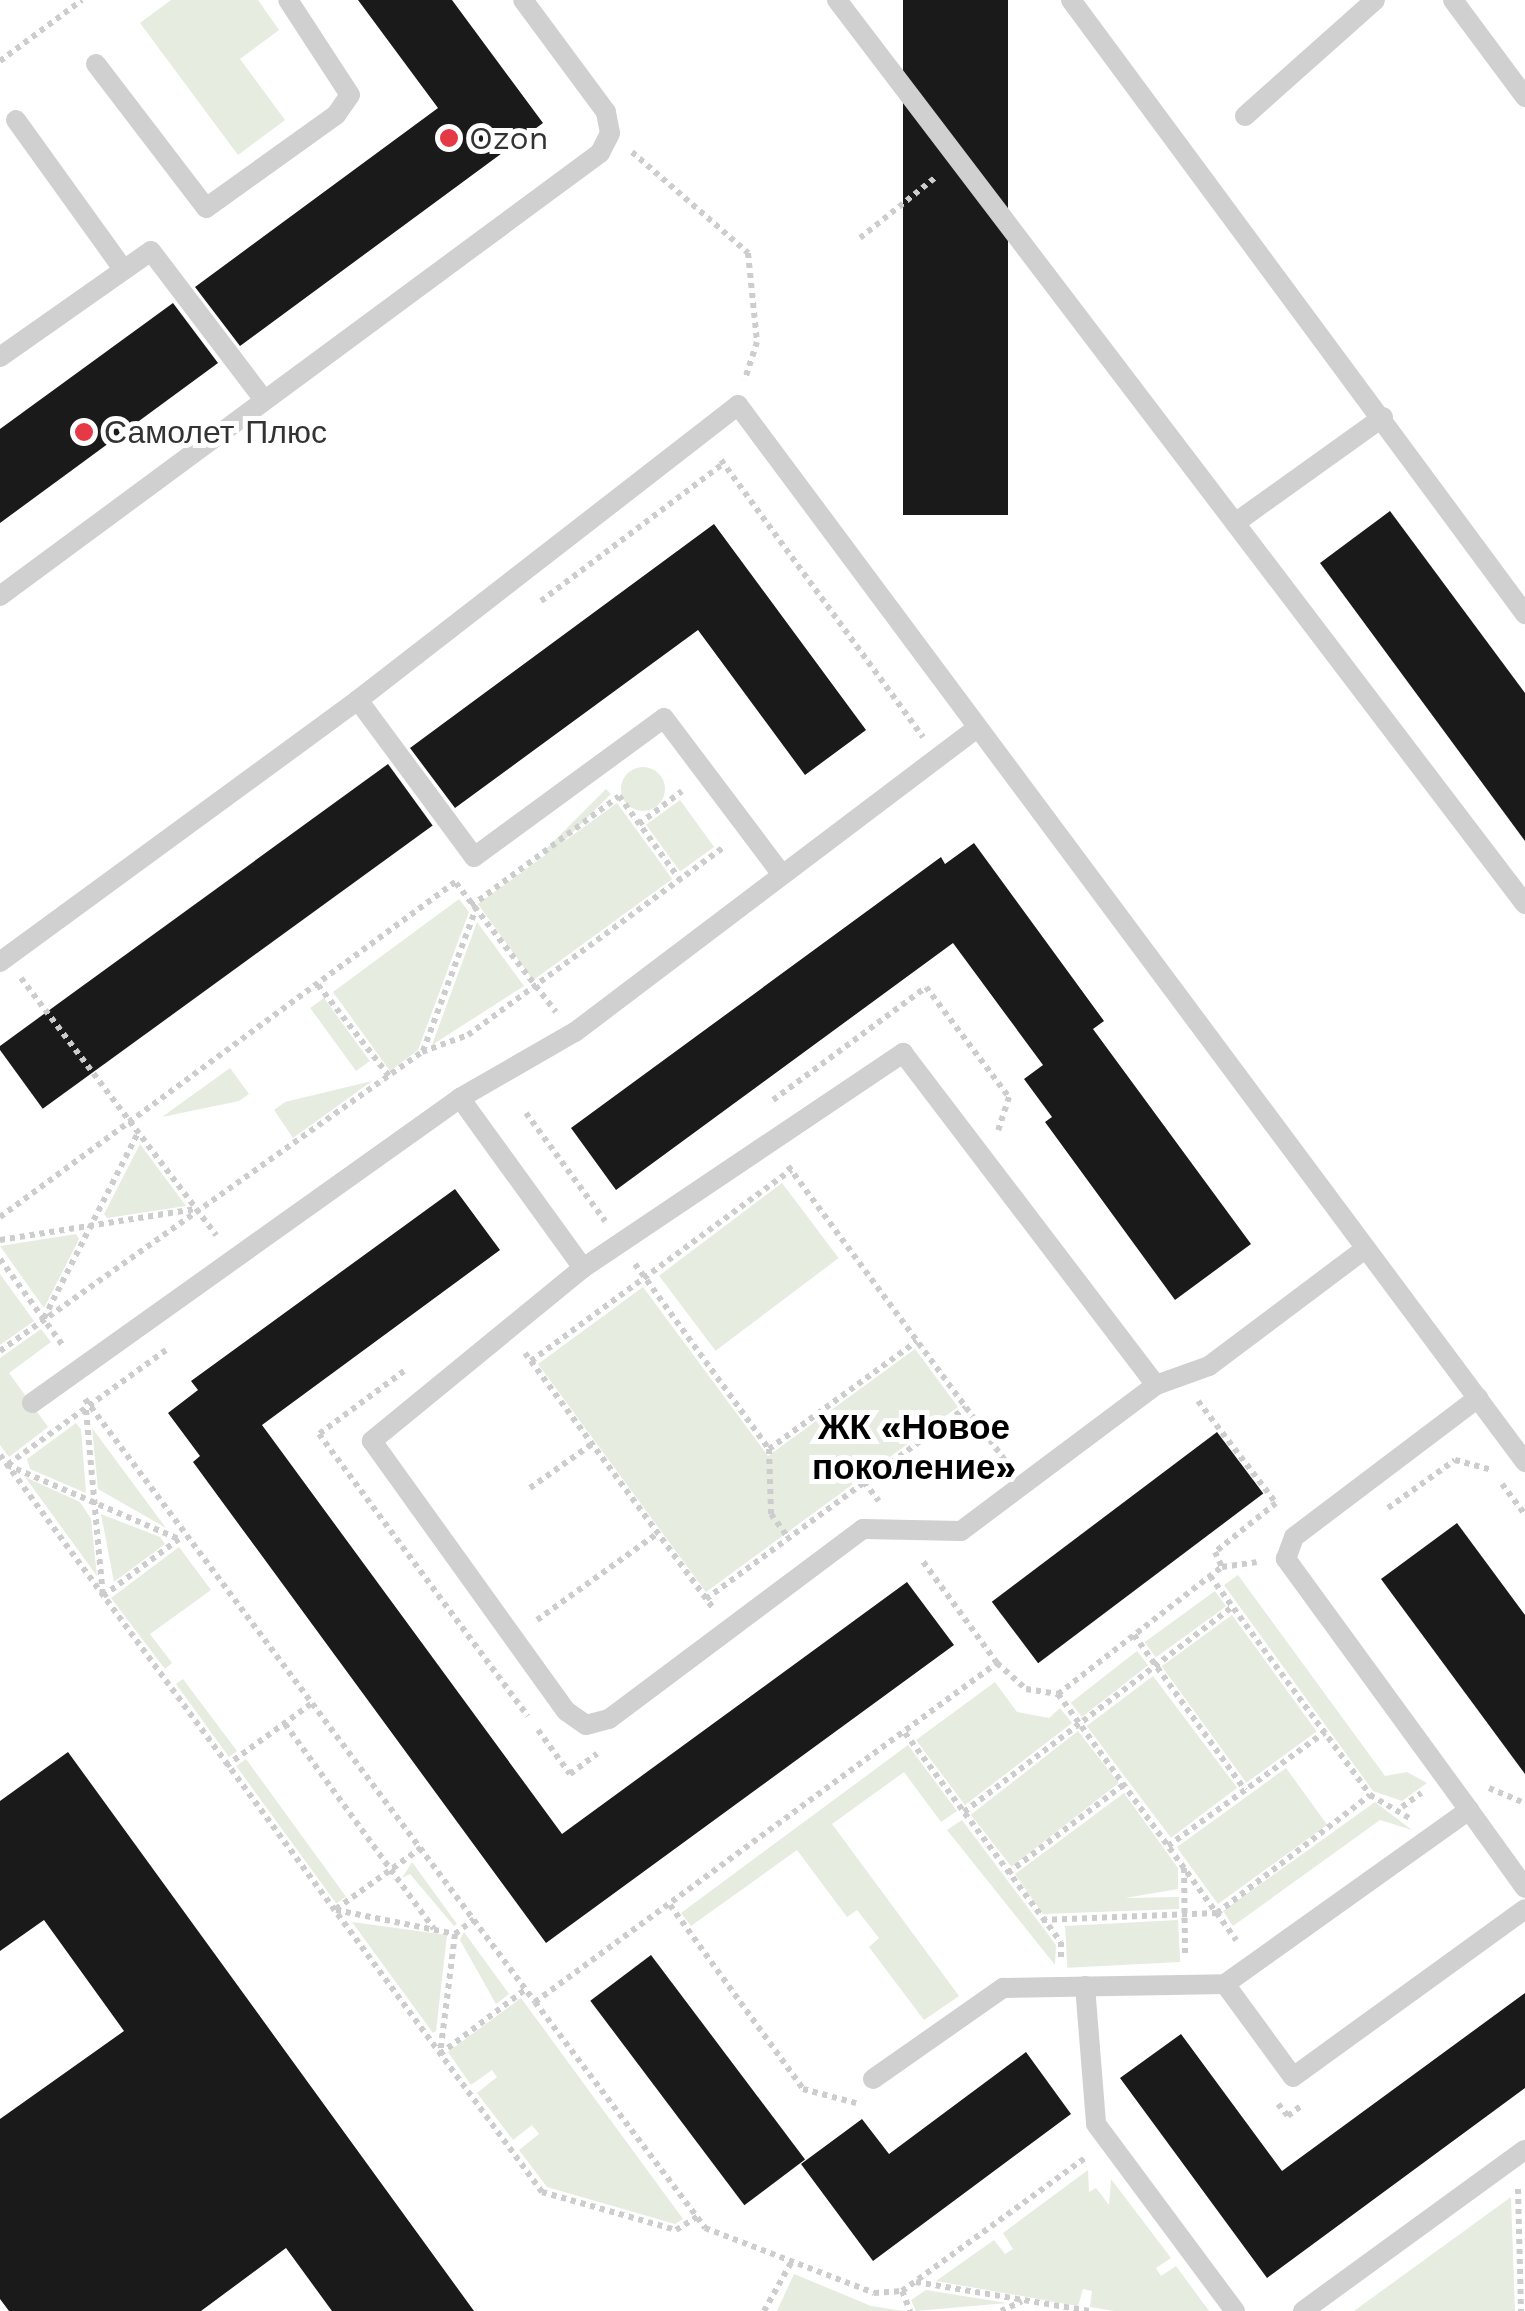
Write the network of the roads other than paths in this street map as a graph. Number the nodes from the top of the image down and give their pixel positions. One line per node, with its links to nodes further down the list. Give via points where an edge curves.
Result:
1 (288, 0): 7 (lane, via 350,95 336,115 206,208)
2 (523, 0): 13 (lane, via 606,112 610,133 600,153)
3 (837, 0): 15 (lane)
4 (1071, 0): 14 (lane)
5 (1453, 0): 8 (lane)
6 (1365, 4): 9 (lane)
7 (96, 64)
8 (1525, 97)
9 (1245, 116)
10 (16, 120): 11 (lane)
11 (123, 270): 12 (lane); 13 (lane, via 152,251)
12 (0, 356)
13 (264, 400): 16 (lane)
14 (1383, 417): 15 (lane); 17 (lane)
15 (1235, 523): 21 (lane)
16 (0, 596)
17 (1525, 614)
18 (358, 700): 19 (lane, via 738,405); 20 (lane, via 474,856 664,718); 22 (lane)
19 (976, 728): 20 (lane); 24 (lane)
20 (781, 873): 23 (lane, via 575,1032)
21 (1525, 904)
22 (3, 959)
23 (460, 1098): 25 (lane); 28 (lane)
24 (1366, 1249): 26 (lane, via 1209,1366); 27 (lane)
25 (583, 1268): 26 (lane, via 889,1055 916,1059); 26 (lane, via 372,1441 512,1638 586,1725 609,1719 863,1529 962,1531)
26 (1156, 1385)
27 (1478, 1398): 29 (lane); 30 (lane, via 1294,1536 1286,1558)
28 (32, 1403)
29 (1525, 1462)
30 (1468, 1810): 31 (lane); 33 (lane)
31 (1525, 1888)
32 (1525, 1909): 33 (lane, via 1293,2076)
33 (1226, 1984): 34 (lane)
34 (1085, 1986): 35 (lane, via 1002,1988); 37 (lane, via 1096,2124)
35 (873, 2079)
36 (1525, 2150): 38 (lane)
37 (1234, 2311)
38 (1303, 2311)

